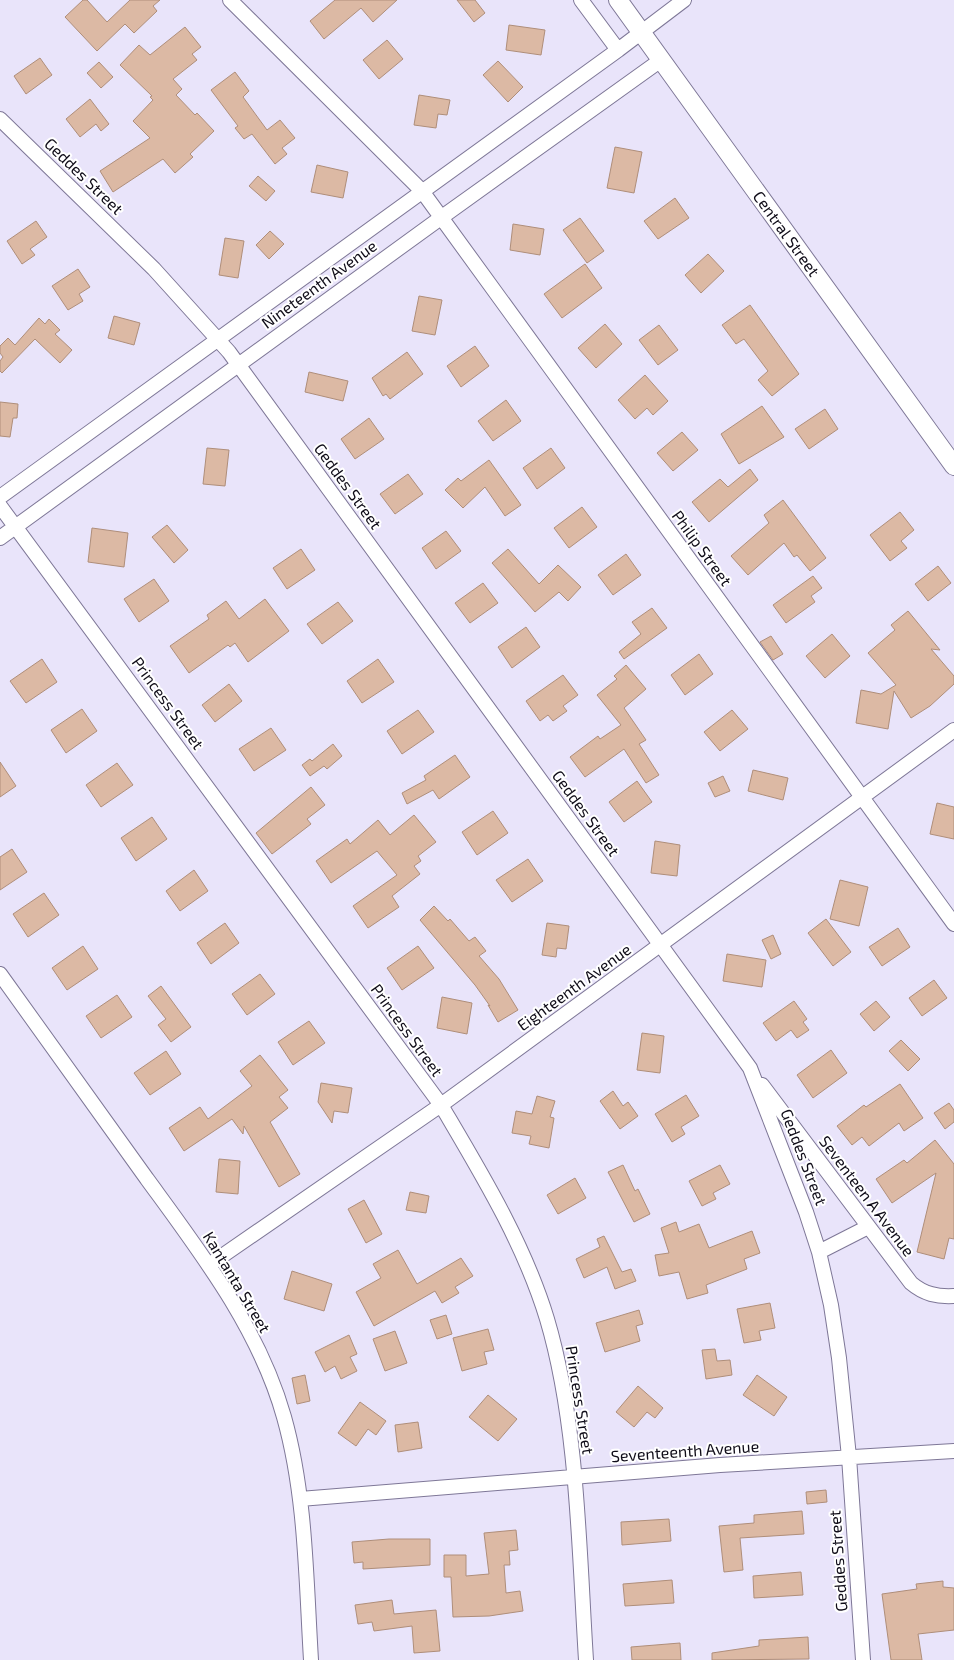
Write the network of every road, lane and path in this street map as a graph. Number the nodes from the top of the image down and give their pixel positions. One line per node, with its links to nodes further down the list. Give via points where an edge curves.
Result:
1 (230, 0): 9 (street, Philip Street)
2 (581, 0): 6 (street)
3 (618, 0): 5 (main road, Central Street)
4 (684, 0): 5 (street)
5 (641, 32): 6 (street); 7 (main road, Central Street)
6 (618, 50): 9 (street)
7 (661, 60): 10 (street, Nineteenth Avenue); 13 (main road, Central Street)
8 (0, 119): 11 (street, Geddes Street, via 135,250)
9 (422, 191): 10 (street, Philip Street); 11 (street)
10 (442, 217): 12 (street, Nineteenth Avenue); 19 (street, Philip Street)
11 (219, 339): 12 (street, Geddes Street); 14 (street)
12 (238, 364): 16 (street, Nineteenth Avenue); 21 (street, Geddes Street)
13 (954, 466)
14 (0, 497)
15 (0, 506): 16 (street, Princess Street)
16 (16, 526): 17 (street, Nineteenth Avenue); 24 (street, Princess Street)
17 (0, 538)
18 (954, 730): 19 (street, Eighteenth Avenue)
19 (862, 797): 20 (street, Philip Street); 21 (street, Eighteenth Avenue)
20 (954, 924)
21 (661, 946): 23 (street, Geddes Street); 24 (street, Eighteenth Avenue)
22 (0, 974): 27 (street, Kantanta Street)
23 (750, 1068): 25 (street, Seventeen A Avenue); 26 (street, Geddes Street)
24 (441, 1105): 27 (street, Eighteenth Avenue); 31 (street, Princess Street, via 517,1243 546,1317 562,1382)
25 (868, 1227): 26 (street); 28 (street, Seventeen A Avenue, via 918,1289 940,1296)
26 (819, 1252): 30 (street, Geddes Street, via 837,1341)
27 (209, 1265): 32 (street, Kantanta Street, via 249,1333 284,1416)
28 (954, 1296)
29 (954, 1451): 30 (street, Seventeenth Avenue)
30 (849, 1457): 31 (street, Seventeenth Avenue); 35 (street, Geddes Street)
31 (573, 1476): 32 (street, Seventeenth Avenue); 34 (street, Princess Street)
32 (300, 1499): 33 (street, Kantanta Street)
33 (311, 1660)
34 (586, 1660)
35 (863, 1660)

